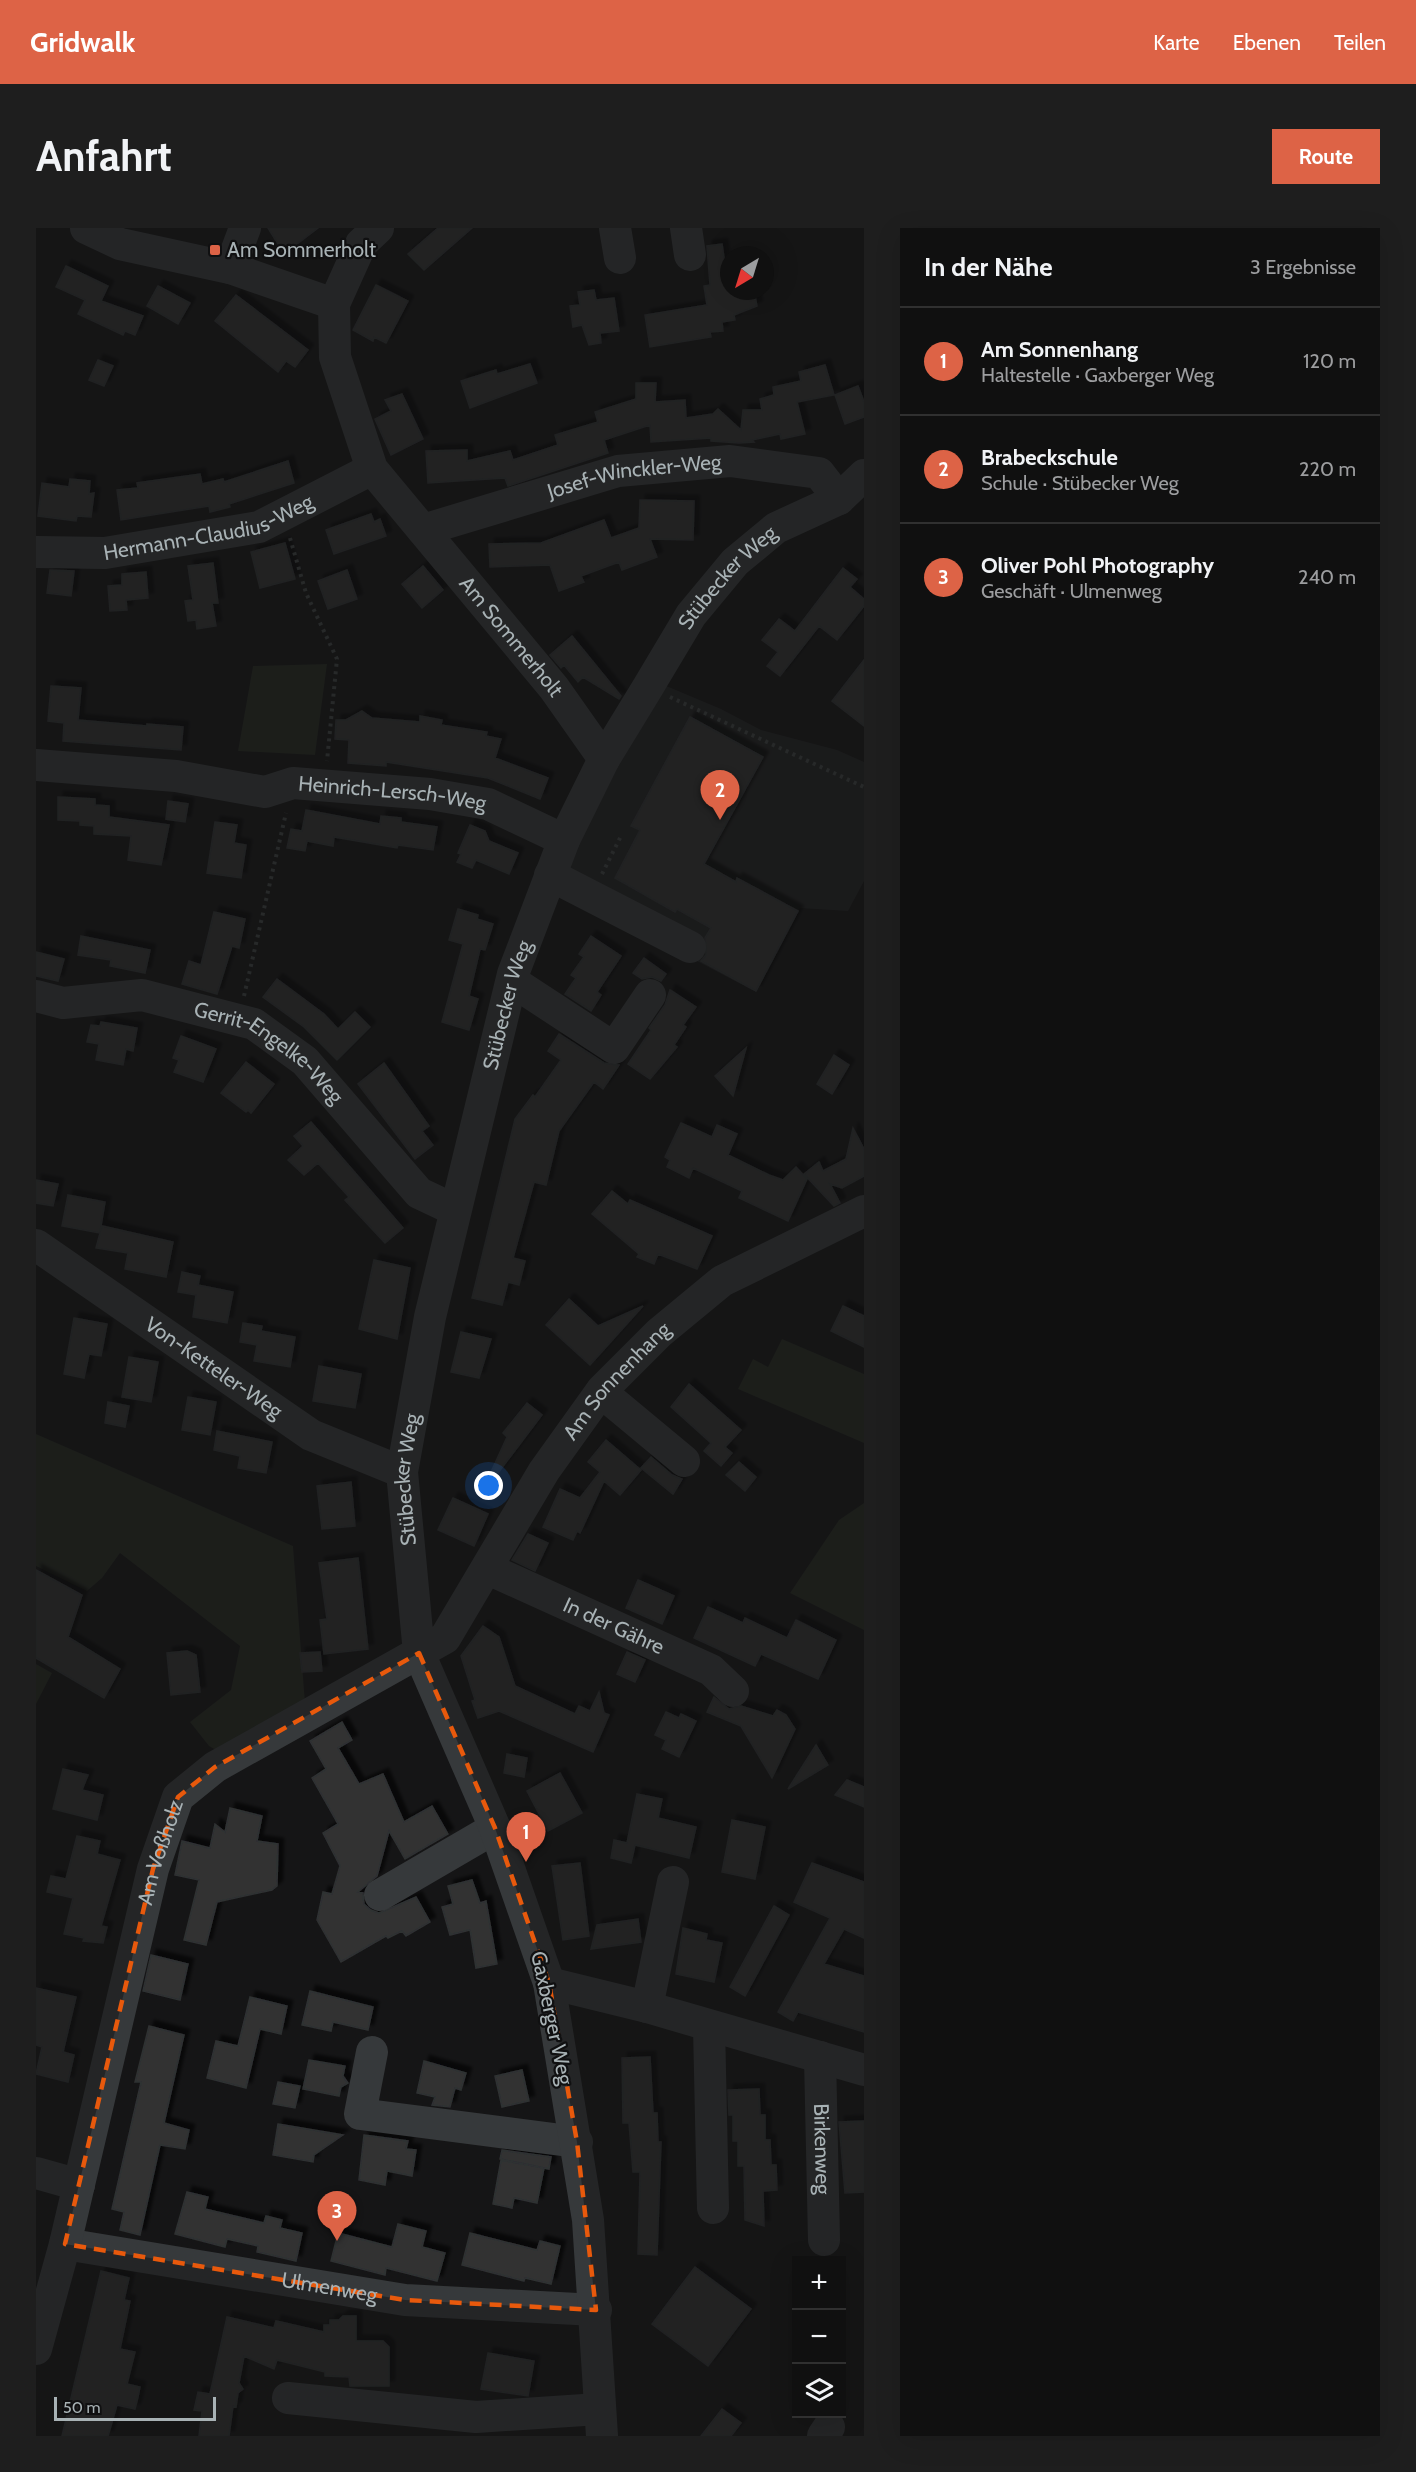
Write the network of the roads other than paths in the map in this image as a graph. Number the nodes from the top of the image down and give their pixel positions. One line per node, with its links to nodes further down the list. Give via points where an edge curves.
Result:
1 (86, 228): 4 (street, via 120,244)
2 (245, 228): 4 (street)
3 (378, 228): 5 (street, Am Sommerholt, via 361,244)
4 (230, 268): 5 (street)
5 (334, 304): 6 (street, Am Sommerholt, via 335,357)
6 (372, 469): 9 (street, Am Sommerholt); 10 (street, Hermann-Claudius-Weg, via 259,527 105,553)
7 (864, 475): 8 (street, Stübecker Weg)
8 (839, 498): 9 (street, Josef-Winckler-Weg, via 819,473 730,461 618,471); 11 (street, Stübecker Weg, via 776,528 735,562 692,615)
9 (423, 530): 11 (street, Am Sommerholt, via 554,688)
10 (36, 552)
11 (604, 759): 13 (street, Stübecker Weg)
12 (36, 765): 13 (street, Heinrich-Lersch-Weg, via 176,776 265,792 293,783 430,794 488,804)
13 (564, 840): 14 (street, Stübecker Weg)
14 (550, 875): 15 (street); 16 (street, Stübecker Weg)
15 (690, 947)
16 (512, 981): 17 (street, via 614,1048); 19 (street, Stübecker Weg)
17 (650, 994)
18 (36, 996): 19 (street, Gerrit-Engelke-Weg, via 63,1004 142,995 254,1024 305,1061 419,1194)
19 (455, 1210): 24 (street, Stübecker Weg, via 430,1317)
20 (864, 1211): 22 (street, Am Sonnenhang, via 722,1281 659,1333)
21 (36, 1245): 24 (street, Von-Ketteler-Weg, via 311,1436)
22 (601, 1392): 23 (street); 25 (street, Am Sonnenhang, via 544,1471)
23 (684, 1461)
24 (402, 1472): 26 (street, Stübecker Weg)
25 (488, 1569): 26 (street, Am Sonnenhang, via 445,1638); 27 (street, In der Gähre, via 711,1670)
26 (419, 1653): 28 (street, Gaxberger Weg); 39 (street, Am Voßholz, via 215,1767 178,1797 153,1869)
27 (733, 1691)
28 (495, 1828): 30 (street); 31 (street, Gaxberger Weg)
29 (673, 1882): 32 (street)
30 (380, 1895)
31 (549, 1983): 32 (street); 37 (street, Gaxberger Weg)
32 (647, 2007): 33 (street)
33 (709, 2026): 35 (street); 40 (street)
34 (372, 2052): 37 (street, via 360,2114)
35 (820, 2057): 36 (street); 41 (street, Birkenweg)
36 (864, 2070)
37 (577, 2142): 43 (street, Gaxberger Weg)
38 (36, 2173): 39 (street)
39 (79, 2185): 42 (street, Am Voßholz)
40 (713, 2208)
41 (824, 2240)
42 (65, 2244): 43 (street, Ulmenweg, via 405,2300); 44 (street, Am Voßholz)
43 (596, 2310): 46 (street, Gaxberger Weg)
44 (36, 2349)
45 (288, 2398): 46 (street, Gaxberger Weg, via 476,2417)
46 (601, 2422)

